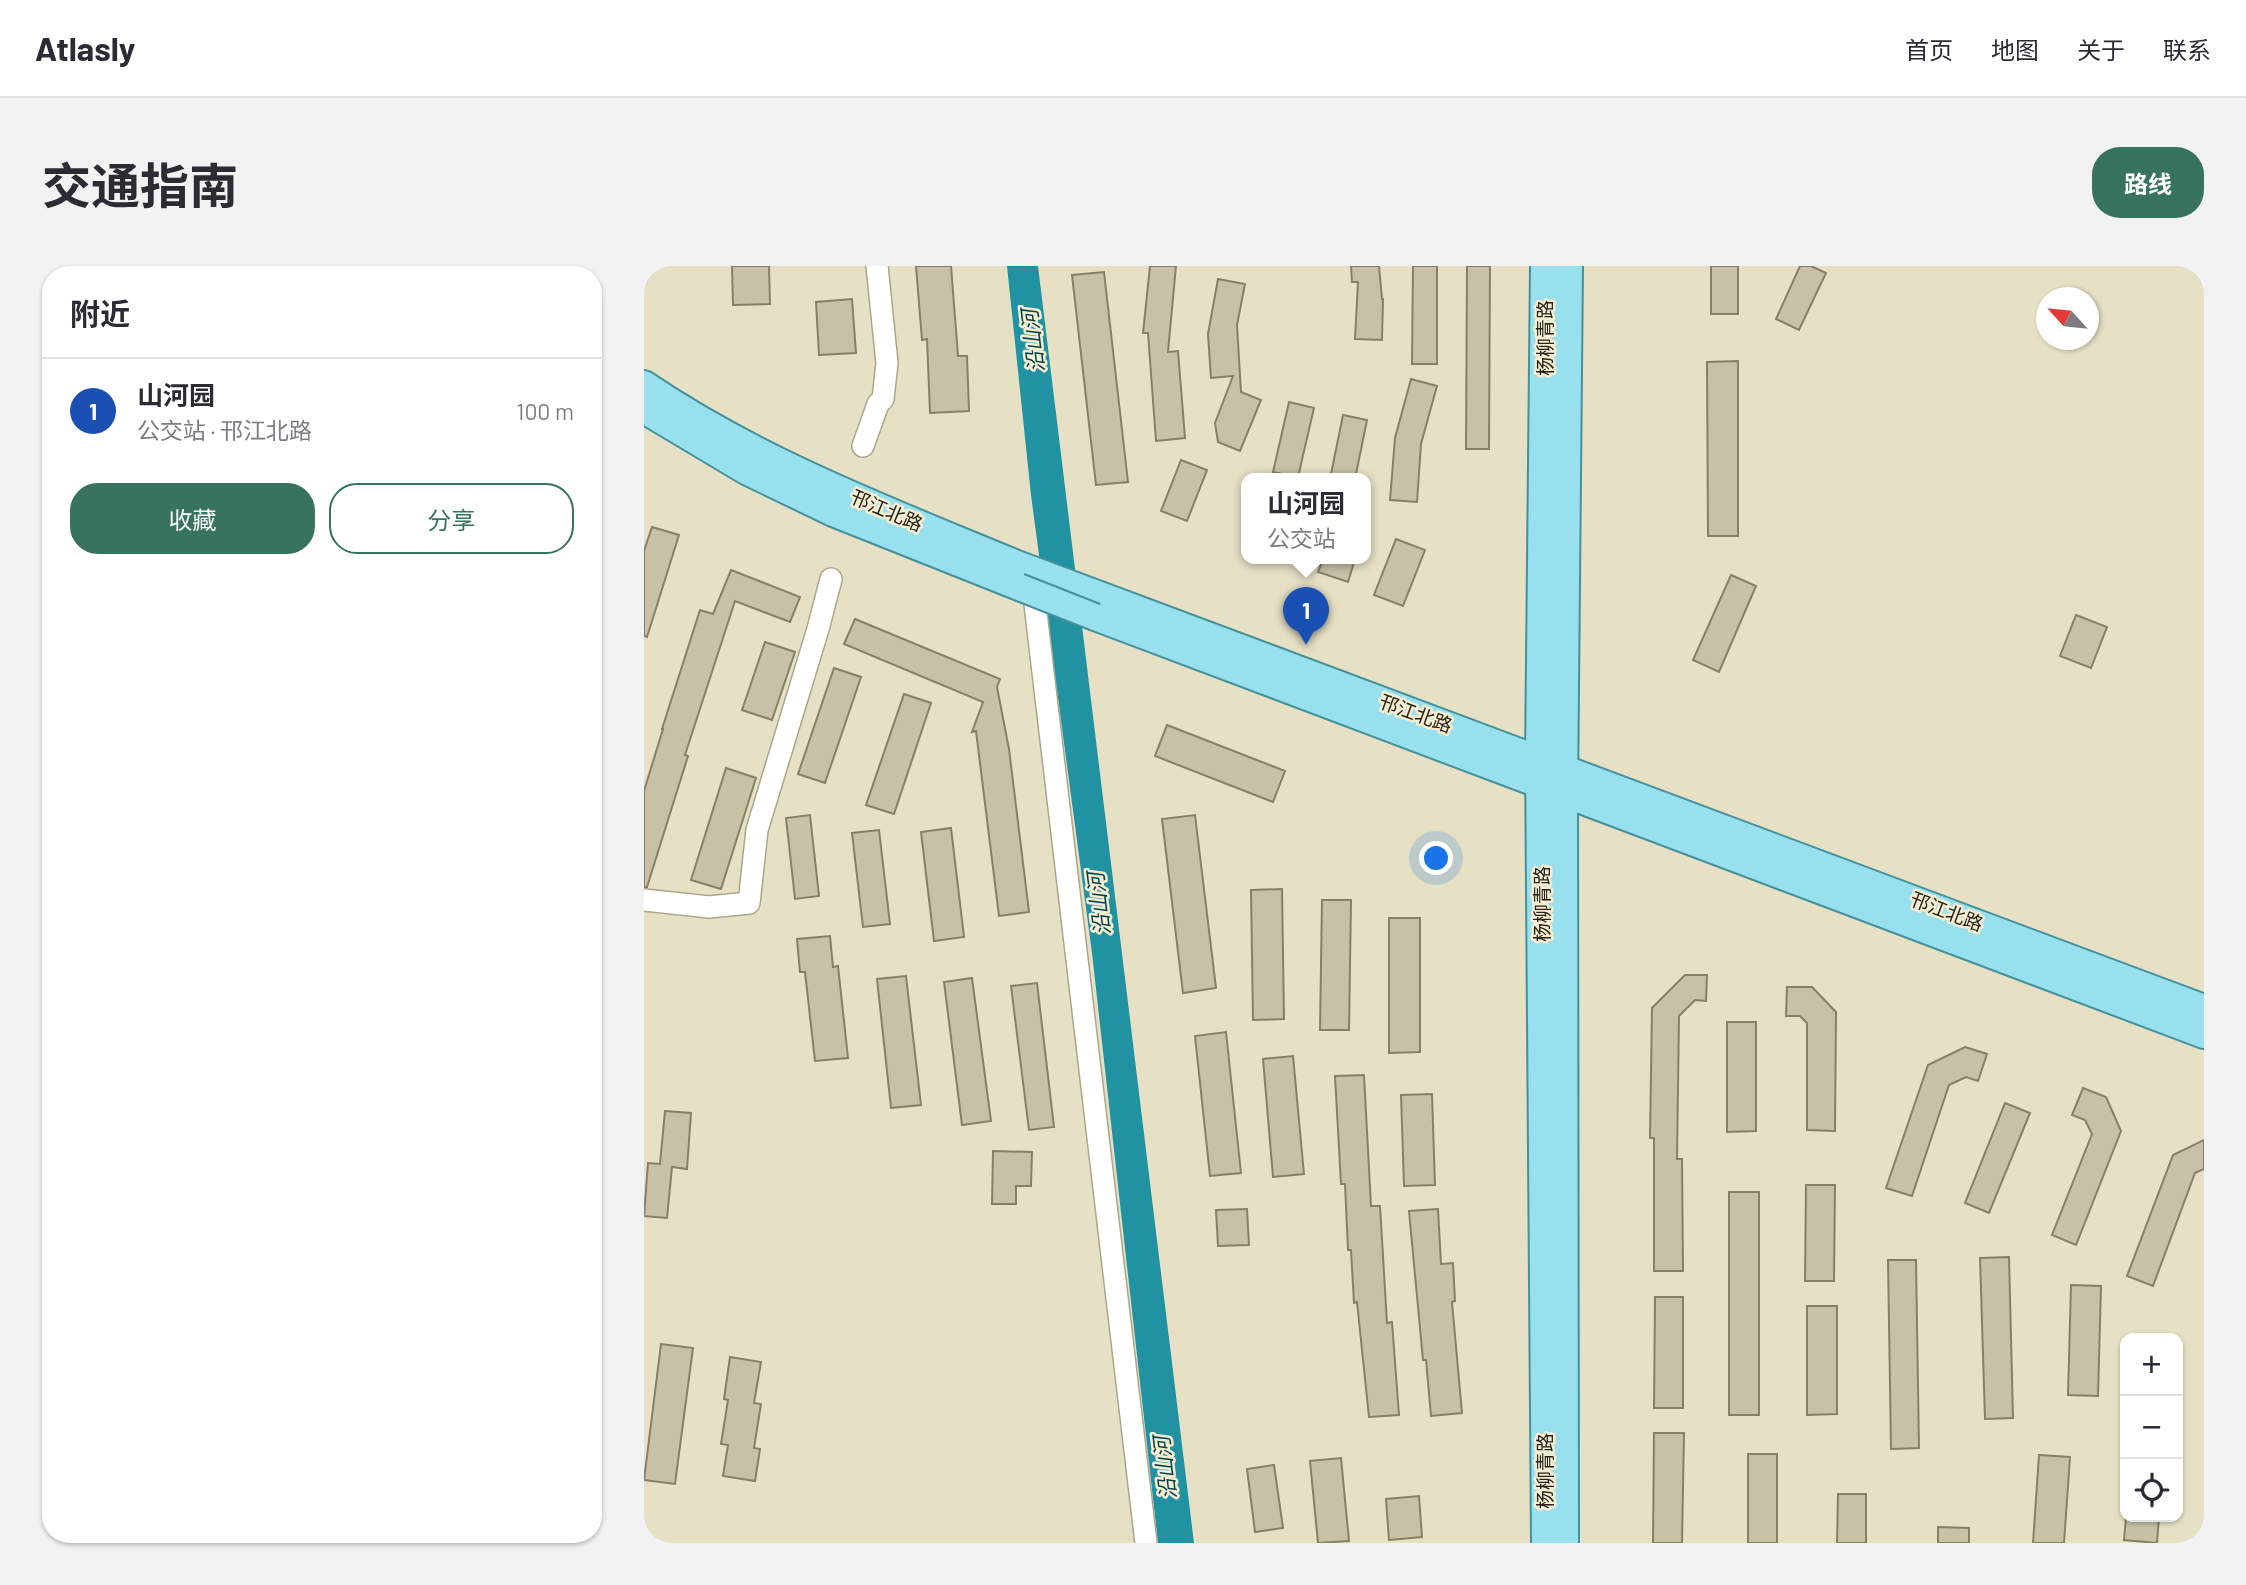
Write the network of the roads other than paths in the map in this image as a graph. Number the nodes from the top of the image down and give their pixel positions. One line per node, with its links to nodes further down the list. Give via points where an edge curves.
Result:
1 (877, 266): 6 (street, via 887,363)
2 (1544, 266): 9 (main road, 杨柳青路)
3 (1569, 266): 9 (main road, 杨柳青路)
4 (644, 384): 7 (main road, 邗江北路, via 754,449)
5 (644, 410): 7 (main road, 邗江北路, via 746,471 833,513)
6 (869, 449)
7 (1022, 573): 9 (main road, 邗江北路, bridge, via 1093,605); 13 (street)
8 (831, 579): 10 (street, via 757,830 749,903 709,907)
9 (1552, 776): 11 (main road, 邗江北路); 12 (main road, 邗江北路); 14 (main road, 杨柳青路); 15 (main road, 杨柳青路)
10 (644, 900)
11 (2204, 1008)
12 (2204, 1035)
13 (1146, 1543)
14 (1545, 1543)
15 (1565, 1543)

